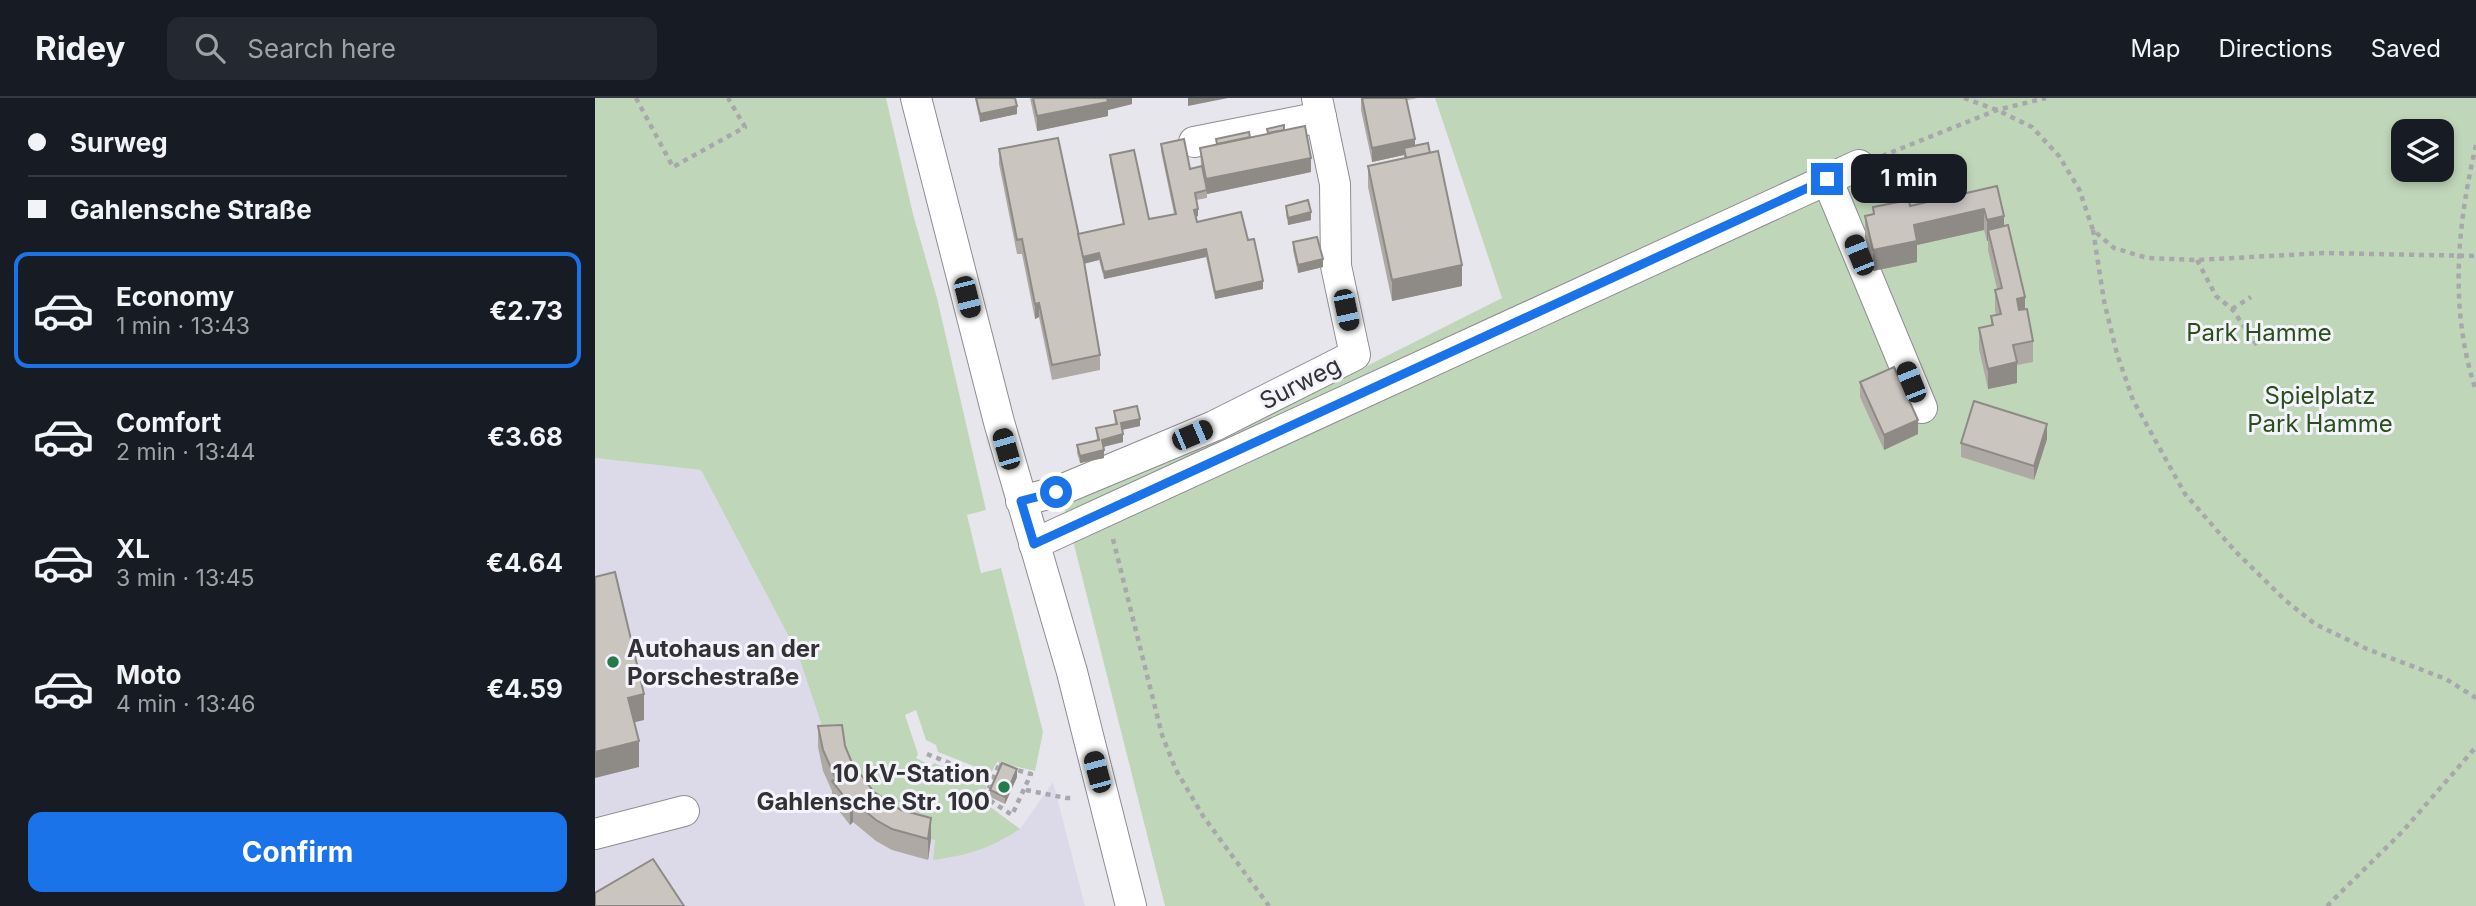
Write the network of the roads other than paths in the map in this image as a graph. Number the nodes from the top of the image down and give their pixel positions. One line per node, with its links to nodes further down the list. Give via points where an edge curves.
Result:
1 (916, 98): 7 (street)
2 (1319, 108): 3 (street, Surweg); 7 (street, Surweg, via 1335,184 1336,266 1356,355 1214,426 1056,492)
3 (1194, 142)
4 (1859, 165): 5 (street)
5 (1827, 179): 6 (street); 8 (street)
6 (1922, 408)
7 (1021, 501): 8 (street)
8 (1034, 544): 11 (street)
9 (684, 811): 10 (street)
10 (595, 834)
11 (1131, 906)

